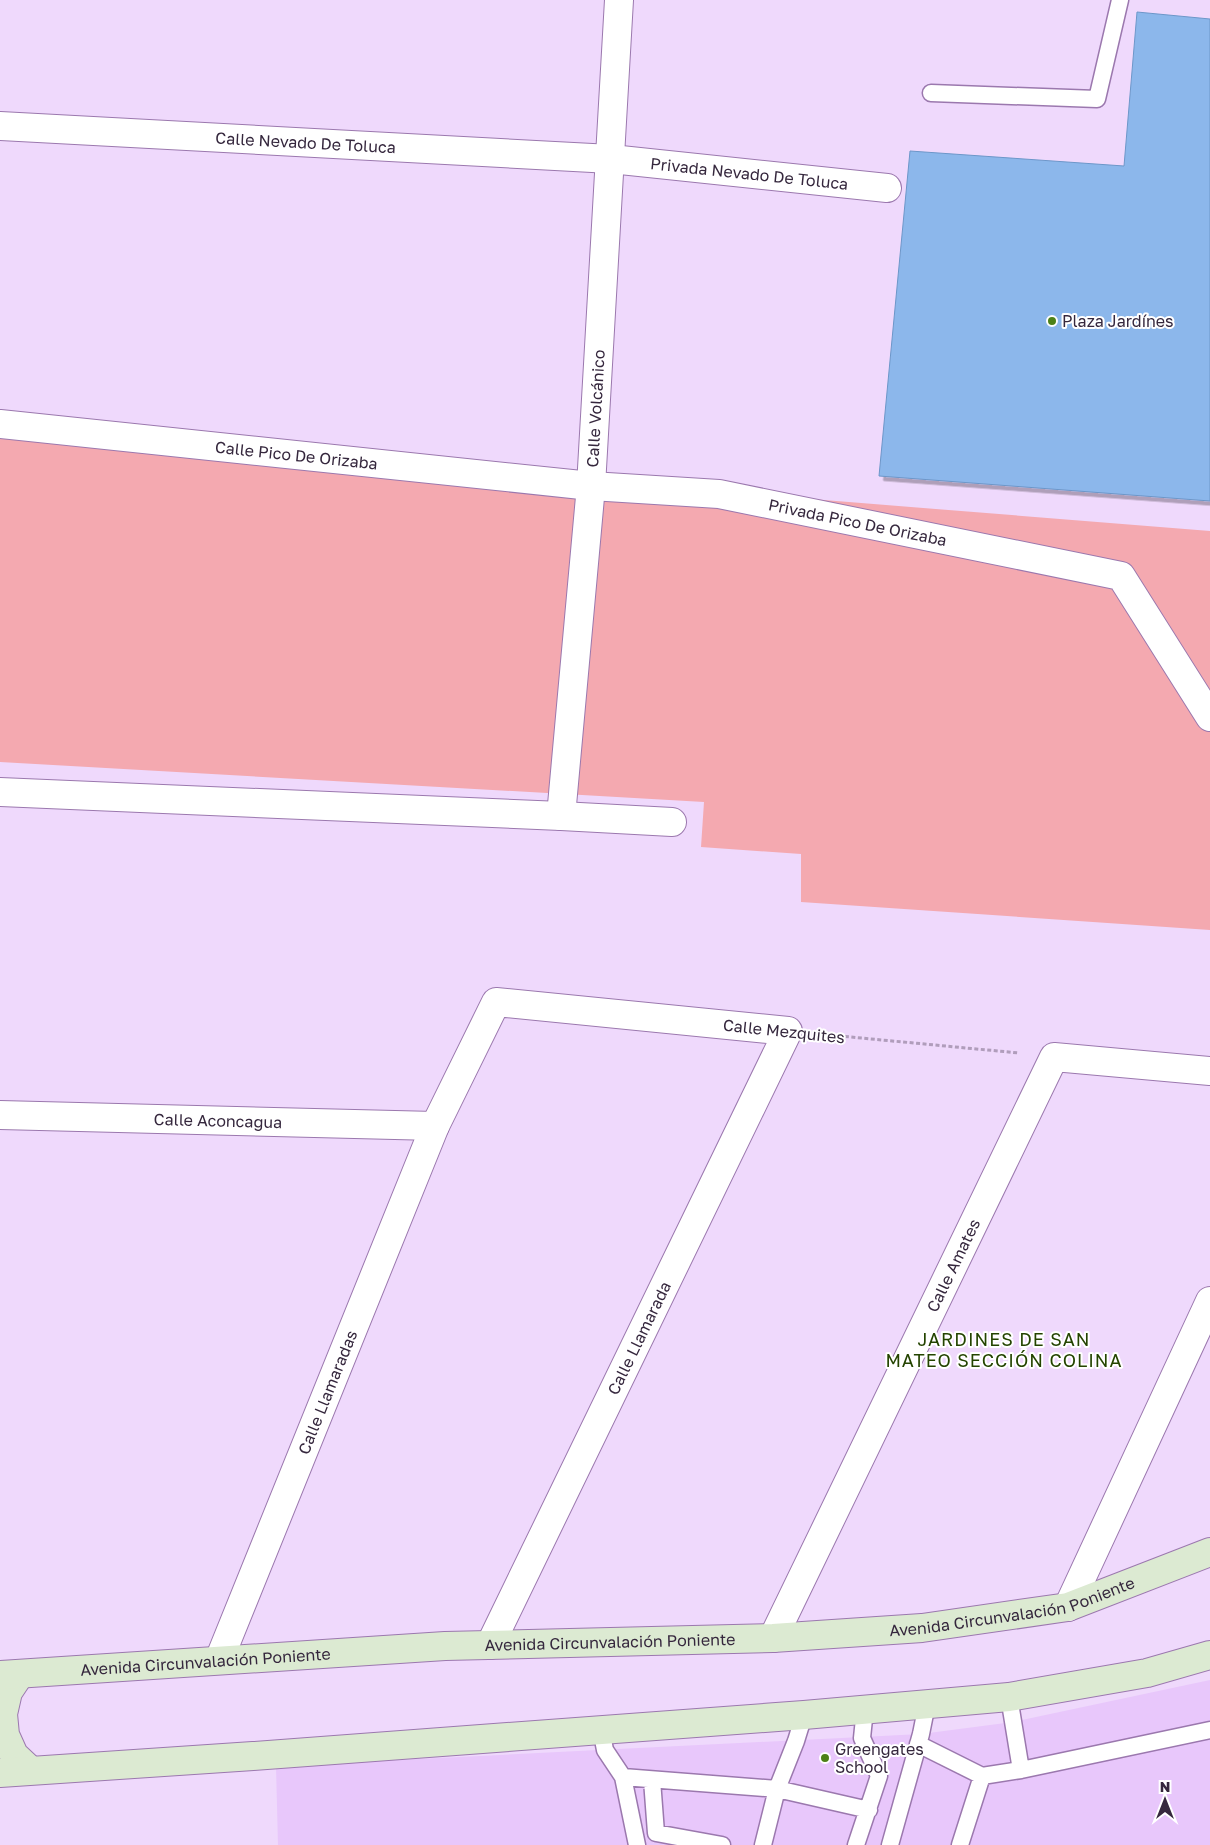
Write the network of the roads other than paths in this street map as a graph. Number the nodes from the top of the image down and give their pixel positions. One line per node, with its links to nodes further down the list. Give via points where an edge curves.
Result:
1 (619, 0): 5 (street, Calle Volcánico)
2 (1120, 0): 3 (lane, via 1097,99)
3 (931, 93)
4 (0, 126): 5 (street, Calle Nevado De Toluca)
5 (611, 159): 6 (street, Privada Nevado De Toluca); 8 (street, Calle Volcánico)
6 (888, 188)
7 (0, 424): 8 (street, Calle Pico De Orizaba)
8 (591, 486): 9 (street, Privada Pico De Orizaba, via 719,494 1121,576); 11 (street, Calle Volcánico)
9 (1210, 717)
10 (0, 792): 11 (street)
11 (561, 816): 12 (street)
12 (672, 822)
13 (788, 1031): 16 (street, Calle Mezquites, via 496,1002); 21 (street, Calle Llamarada)
14 (1210, 1071): 20 (street, Calle Amates, via 1054,1057)
15 (0, 1115): 16 (street, Calle Aconcagua)
16 (435, 1126): 23 (street, Calle Llamaradas)
17 (1210, 1301): 19 (street)
18 (1210, 1552): 19 (main road, Avenida Circunvalación Poniente)
19 (1068, 1607): 20 (main road, Avenida Circunvalación Poniente, via 922,1628)
20 (773, 1638): 21 (main road, Avenida Circunvalación Poniente)
21 (490, 1645): 23 (main road, Avenida Circunvalación Poniente)
22 (1210, 1655): 25 (main road, via 1147,1673)
23 (219, 1660): 24 (main road, Avenida Circunvalación Poniente)
24 (10, 1675): 32 (main road, via 3,1714 5,1735 14,1755)
25 (1009, 1697): 26 (main road); 33 (lane)
26 (927, 1704): 27 (main road); 31 (lane)
27 (865, 1709): 28 (main road); 35 (lane, via 862,1738)
28 (804, 1715): 29 (main road); 40 (lane)
29 (601, 1729): 32 (main road); 37 (lane, via 605,1750)
30 (1210, 1730): 33 (lane)
31 (918, 1744): 36 (lane); 39 (lane)
32 (30, 1770): 34 (main road)
33 (1021, 1770): 36 (lane)
34 (0, 1773)
35 (879, 1776): 39 (lane); 41 (lane)
36 (982, 1776): 47 (lane)
37 (623, 1777): 38 (lane); 42 (lane)
38 (652, 1780): 40 (lane); 43 (lane, via 656,1833)
39 (908, 1782): 46 (lane)
40 (776, 1789): 41 (lane); 44 (lane)
41 (869, 1810): 45 (lane)
42 (637, 1845)
43 (722, 1845)
44 (763, 1845)
45 (856, 1845)
46 (890, 1845)
47 (960, 1845)

